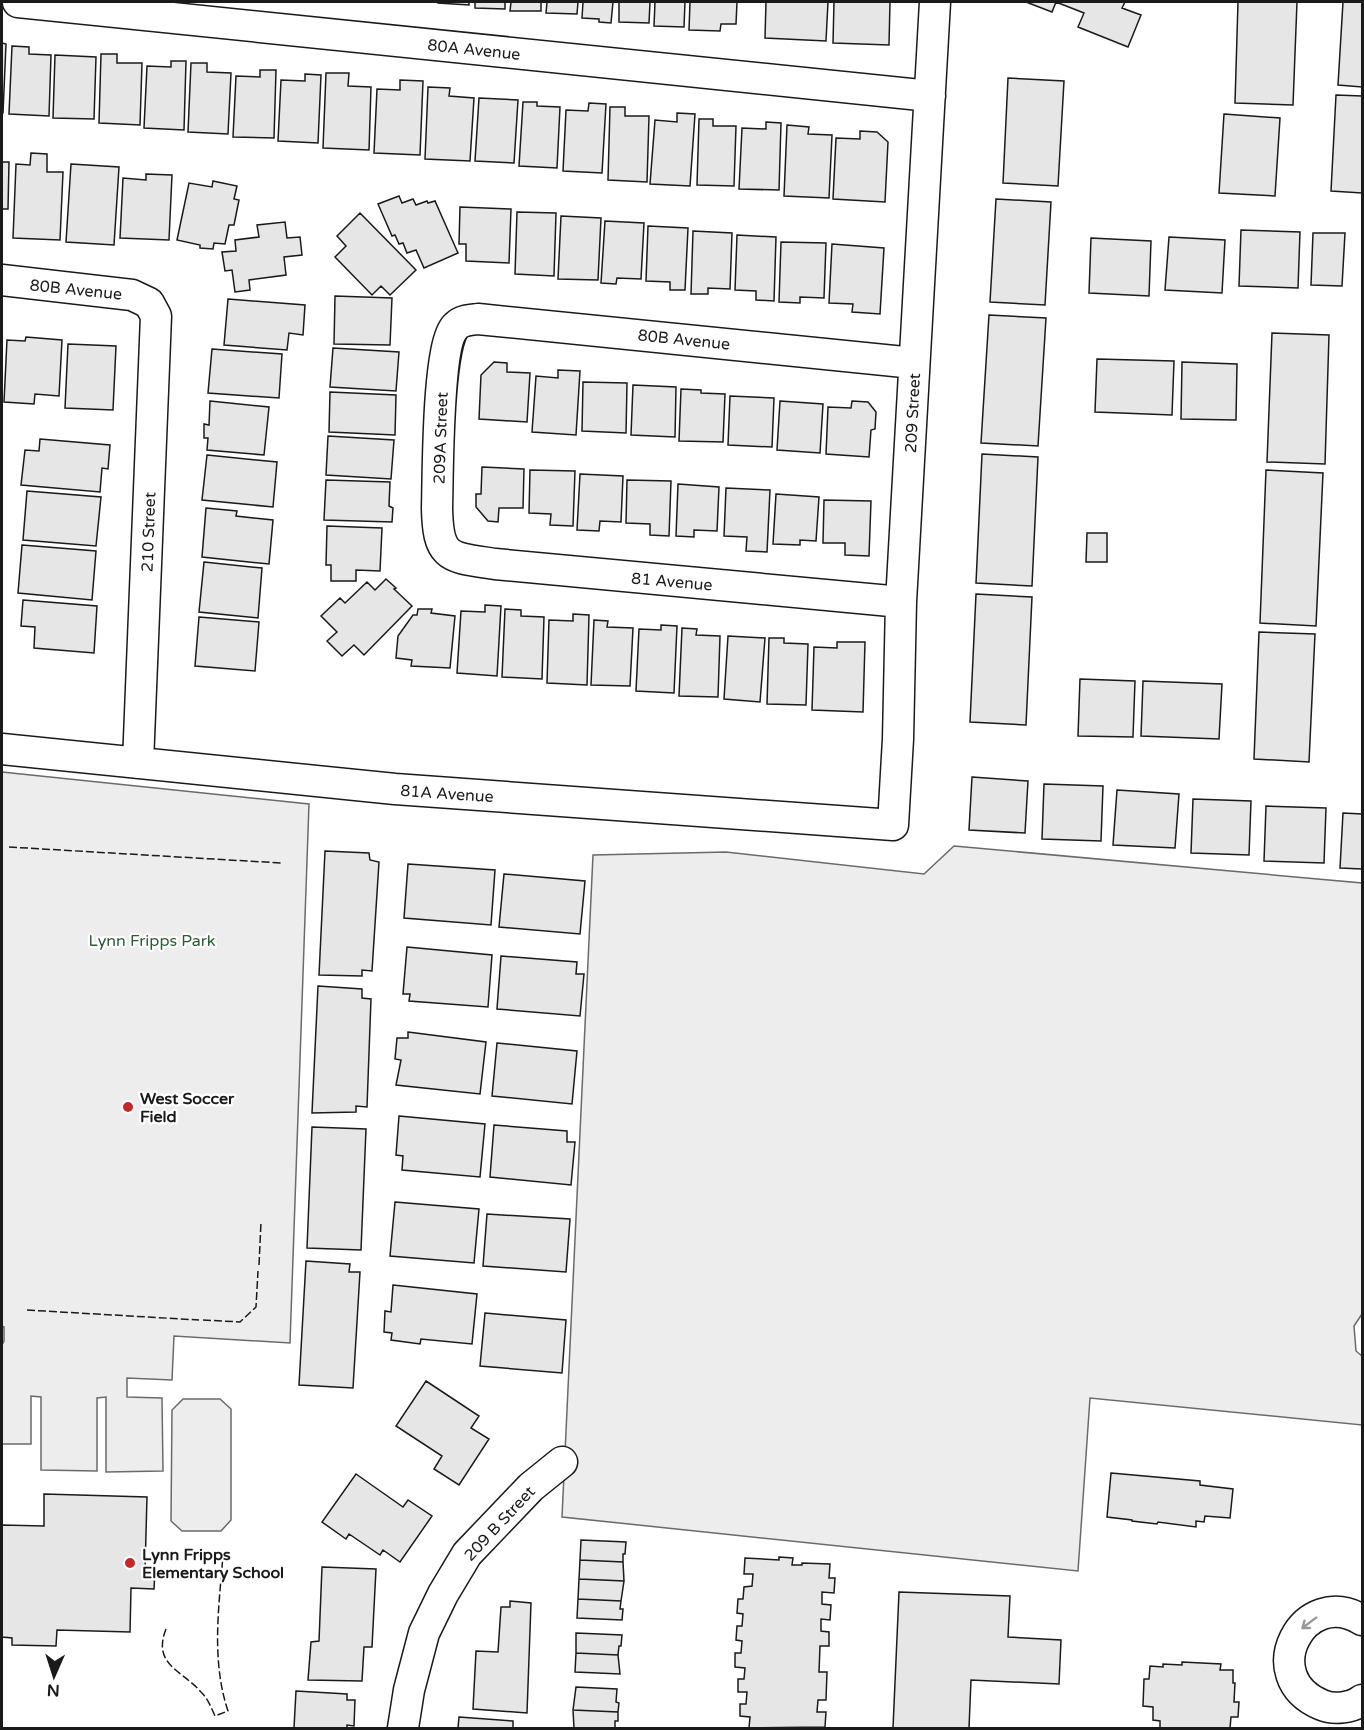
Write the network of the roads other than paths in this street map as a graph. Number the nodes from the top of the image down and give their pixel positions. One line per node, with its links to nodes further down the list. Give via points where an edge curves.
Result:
1 (18, 2): 3 (street, 80A Avenue)
2 (934, 2): 3 (street, 209 Street)
3 (930, 96): 7 (street, 209 Street)
4 (2, 280): 5 (street, 80B Avenue, via 132,295)
5 (149, 303): 11 (street, 210 Street, via 156,316)
6 (456, 326): 7 (street, 80B Avenue, via 478,319 502,320); 8 (street, 209A Street, via 449,337 442,373 437,508)
7 (914, 363): 9 (street, 209 Street)
8 (445, 550): 9 (street, 81 Avenue, via 464,560 495,564)
9 (901, 602): 12 (street, 209 Street)
10 (2, 749): 11 (street, 81A Avenue)
11 (138, 763): 12 (street, 81A Avenue, via 395,789)
12 (893, 825)
13 (561, 1462): 17 (street, 209 B Street, via 531,1487 467,1554 443,1594 424,1633)
14 (1362, 1620): 16 (street, one-way to 16, via 1340,1611 1324,1613 1298,1631 1289,1661 1292,1677)
15 (1357, 1711): 16 (street, via 1327,1707)
16 (1315, 1715)
17 (403, 1728)

